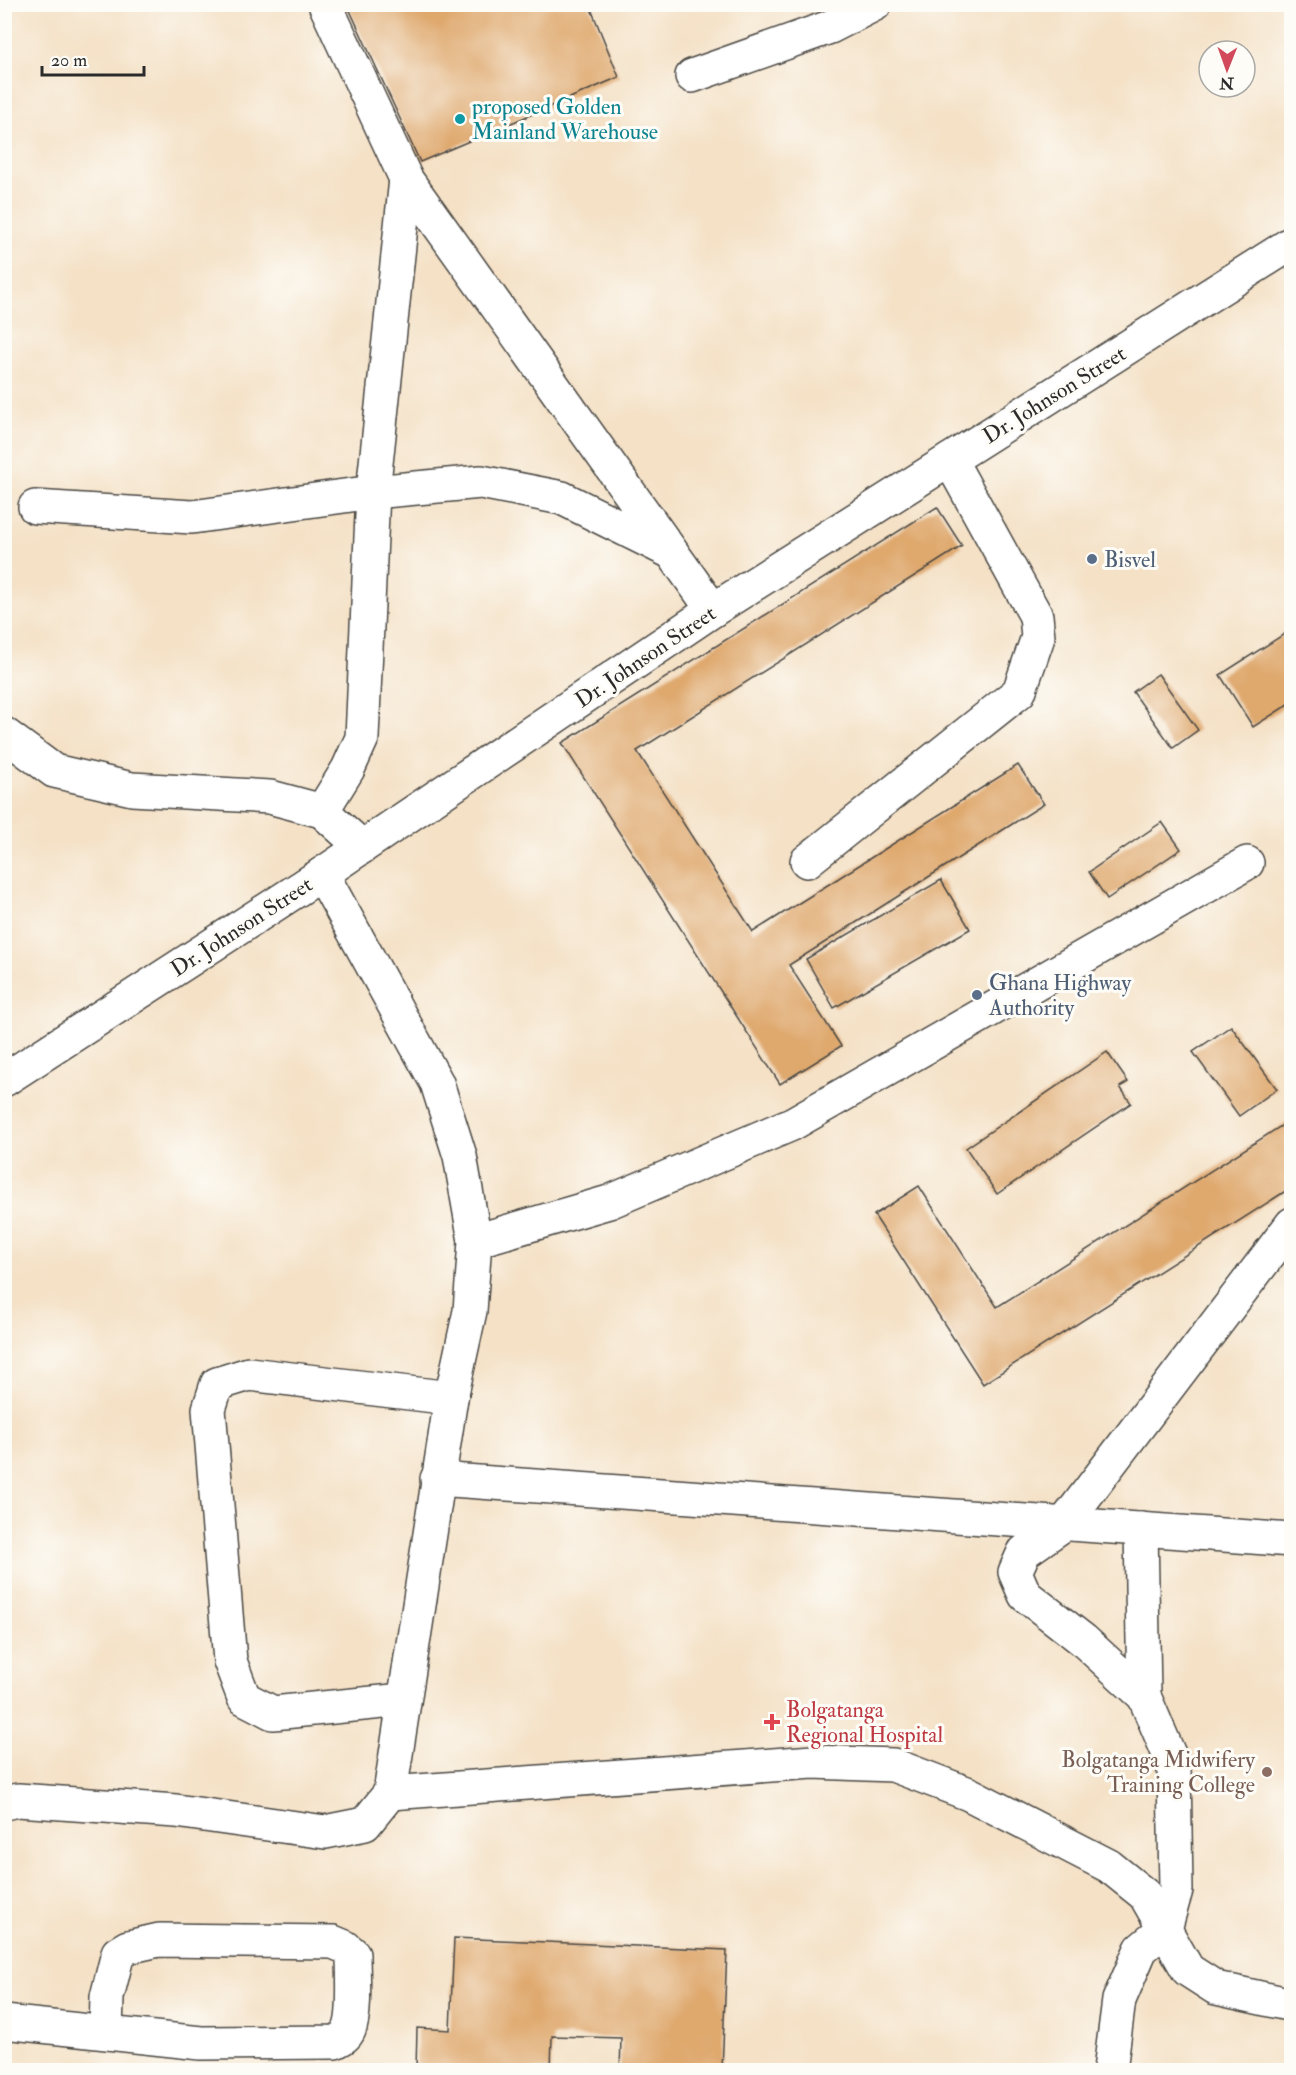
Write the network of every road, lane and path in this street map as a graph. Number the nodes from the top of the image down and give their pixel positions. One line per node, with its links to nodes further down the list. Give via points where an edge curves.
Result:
1 (325, 4): 4 (street)
2 (875, 4): 3 (street, via 830,27)
3 (692, 76)
4 (406, 178): 7 (street); 9 (street)
5 (1292, 243): 6 (street, Dr. Johnson Street)
6 (950, 460): 10 (street, Dr. Johnson Street); 14 (street, via 1036,616 1038,637 1019,692)
7 (373, 492): 8 (street, via 192,517); 9 (street, via 481,482 562,498); 12 (street, via 362,738)
8 (35, 507)
9 (673, 553): 10 (street)
10 (714, 610): 13 (street, Dr. Johnson Street)
11 (4, 734): 12 (street, via 54,771 132,789 270,797)
12 (322, 811): 13 (street)
13 (362, 847): 16 (street, Dr. Johnson Street)
14 (807, 861)
15 (1247, 863): 19 (street, via 792,1124 609,1202)
16 (322, 874): 17 (street, Dr. Johnson Street); 19 (street, via 436,1083 460,1156)
17 (4, 1080)
18 (1292, 1224): 22 (street)
19 (475, 1241): 20 (street, via 470,1311)
20 (451, 1398): 21 (street); 26 (street, via 249,1374 217,1384 209,1409 230,1661 244,1698 273,1713)
21 (437, 1479): 22 (street); 26 (street)
22 (1064, 1524): 23 (street); 25 (street, via 1024,1552 1015,1572 1025,1595 1083,1640)
23 (1141, 1529): 24 (street); 25 (street)
24 (1292, 1540)
25 (1144, 1696): 29 (street, via 1174,1766 1176,1890)
26 (403, 1700): 27 (street)
27 (390, 1793): 28 (street, via 365,1824 325,1832 176,1811 18,1800); 29 (street, via 813,1762 893,1765 969,1794 1109,1866 1145,1894)
28 (4, 1803)
29 (1165, 1929): 30 (street, via 1188,1970 1216,1988); 33 (street, via 1141,1949 1119,2000)
30 (1292, 2005)
31 (4, 2022): 32 (street)
32 (106, 2033): 32 (street, via 201,2043 335,2042 350,2030 353,1954 333,1942 159,1940 128,1947 118,1953 115,1964 107,1997)
33 (1110, 2070)

